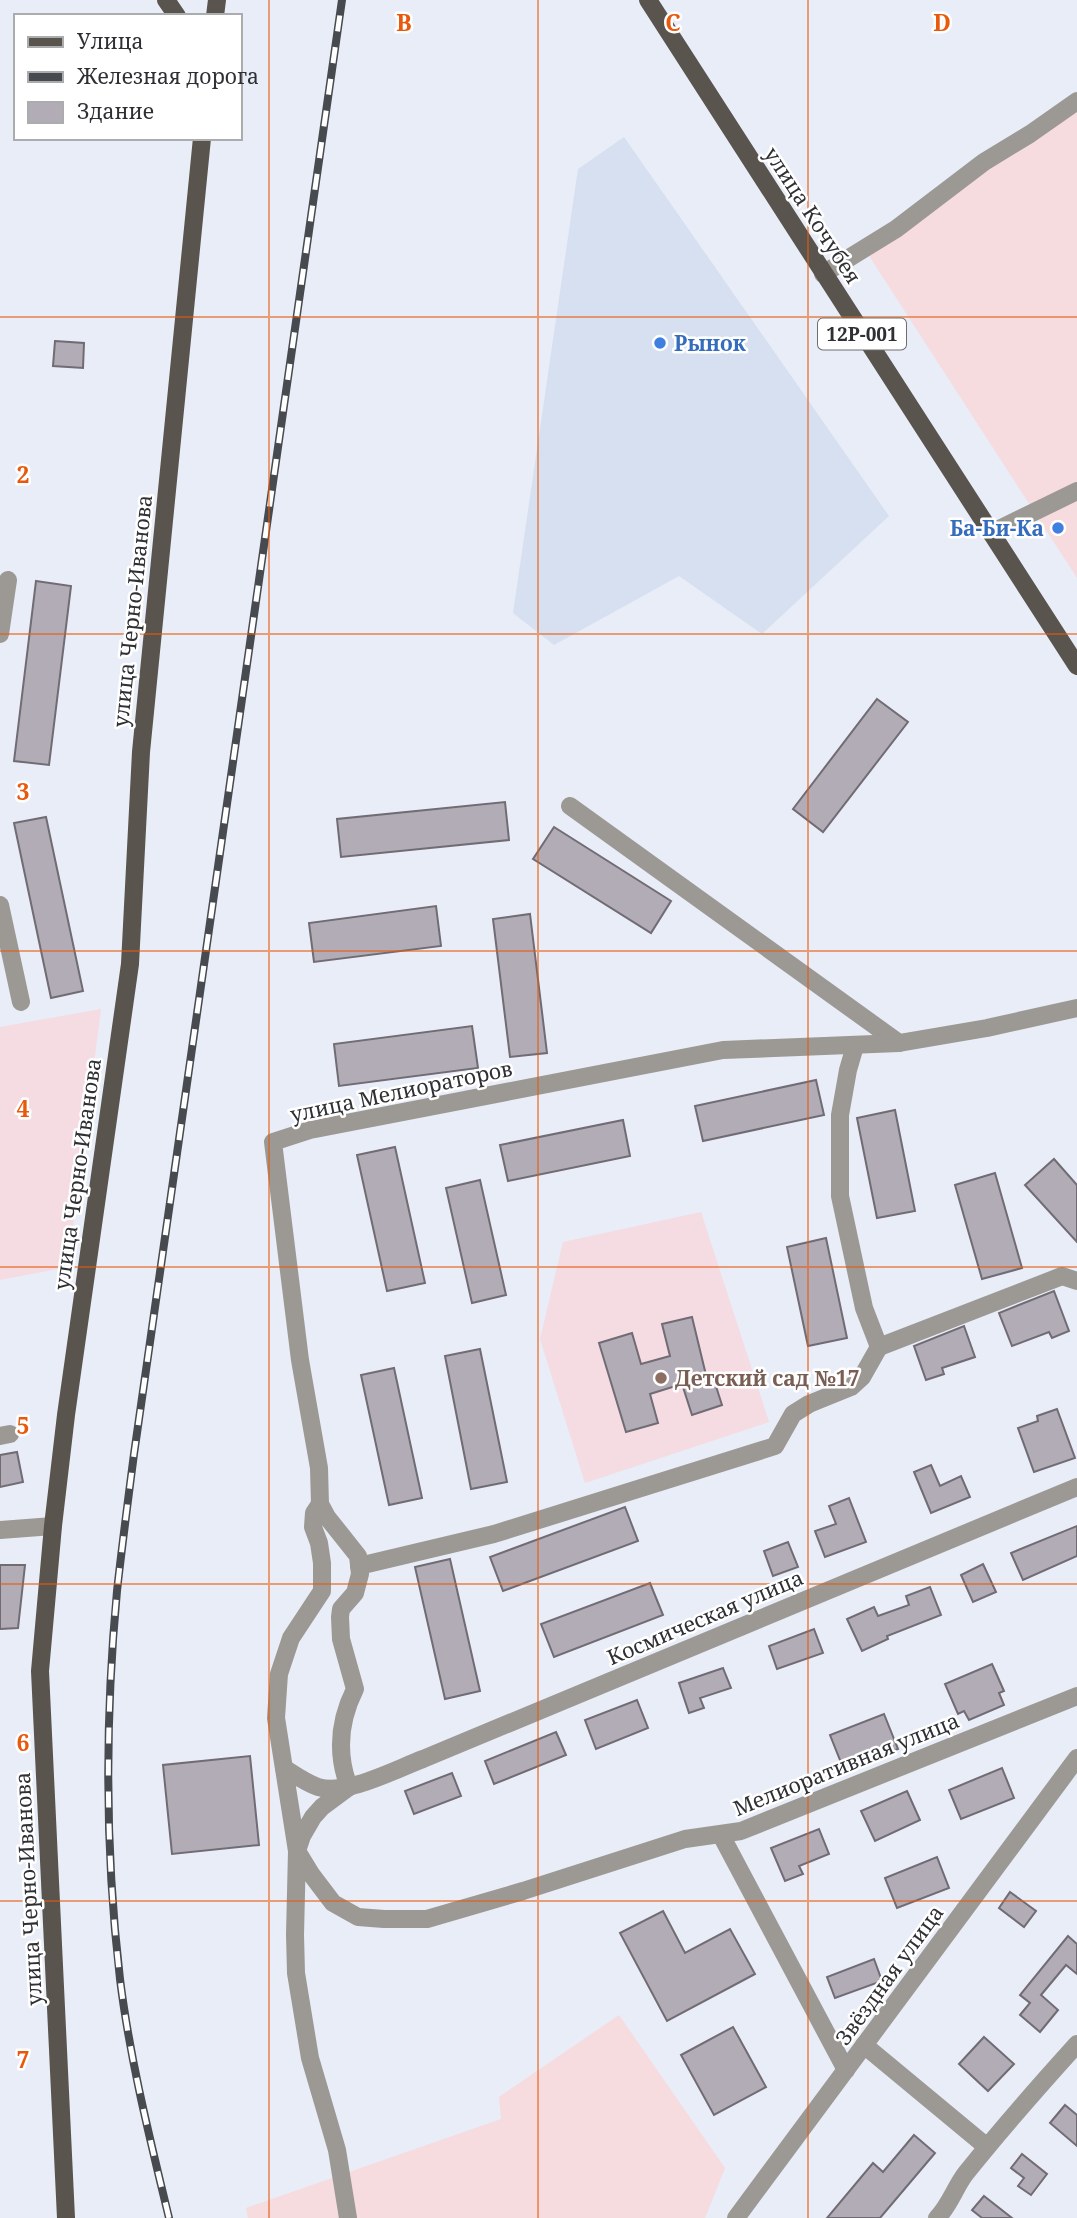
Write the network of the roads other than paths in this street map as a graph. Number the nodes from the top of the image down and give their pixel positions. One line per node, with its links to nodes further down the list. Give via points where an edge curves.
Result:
1 (648, 0): 4 (main road, улица Кочубея / 12Р-001)
2 (1077, 101): 4 (street, via 984,162 896,229)
3 (202, 140): 20 (main road, улица Черно-Иванова, via 141,752 130,964)
4 (823, 274): 6 (main road, улица Кочубея / 12Р-001)
5 (1077, 491): 6 (street)
6 (991, 533): 9 (main road, улица Кочубея / 12Р-001)
7 (8, 580): 8 (street)
8 (0, 634)
9 (1077, 666)
10 (570, 806): 14 (street)
11 (0, 905): 12 (street)
12 (21, 1002)
13 (1077, 1008): 14 (street, улица Мелиораторов)
14 (899, 1043): 15 (street, улица Мелиораторов)
15 (855, 1046): 17 (street, via 840,1115 840,1196 864,1308); 19 (street, улица Мелиораторов, via 723,1050 310,1130 274,1142 300,1360 319,1468)
16 (1077, 1281): 17 (street, via 1062,1276)
17 (879, 1347): 22 (street, via 851,1387 793,1414 775,1446 494,1534)
18 (1077, 1487): 26 (street, Космическая улица)
19 (320, 1504): 22 (street, via 358,1556); 25 (street, via 313,1527 322,1563 322,1591 291,1638 279,1674 276,1717)
20 (53, 1526): 21 (street); 33 (main road, улица Черно-Иванова, via 40,1671)
21 (0, 1530)
22 (359, 1566): 26 (street, via 355,1593 340,1617 341,1639 355,1689 341,1727 343,1771)
23 (1077, 1696): 27 (street, Мелиоративная улица, via 741,1832)
24 (1077, 1758): 30 (street, Звёздная улица)
25 (284, 1768): 26 (street, via 318,1787); 28 (street)
26 (349, 1787): 28 (street, via 313,1817)
27 (721, 1835): 28 (street, Мелиоративная улица, via 685,1839 427,1919 358,1917 344,1910 333,1903); 31 (street)
28 (297, 1851): 34 (street, via 296,1973 310,2058 337,2150)
29 (1077, 2044): 32 (street)
30 (864, 2045): 31 (street, Звёздная улица); 32 (street)
31 (846, 2070): 35 (street, Звёздная улица)
32 (987, 2147): 36 (street)
33 (65, 2218)
34 (348, 2218)
35 (736, 2218)
36 (936, 2218)

